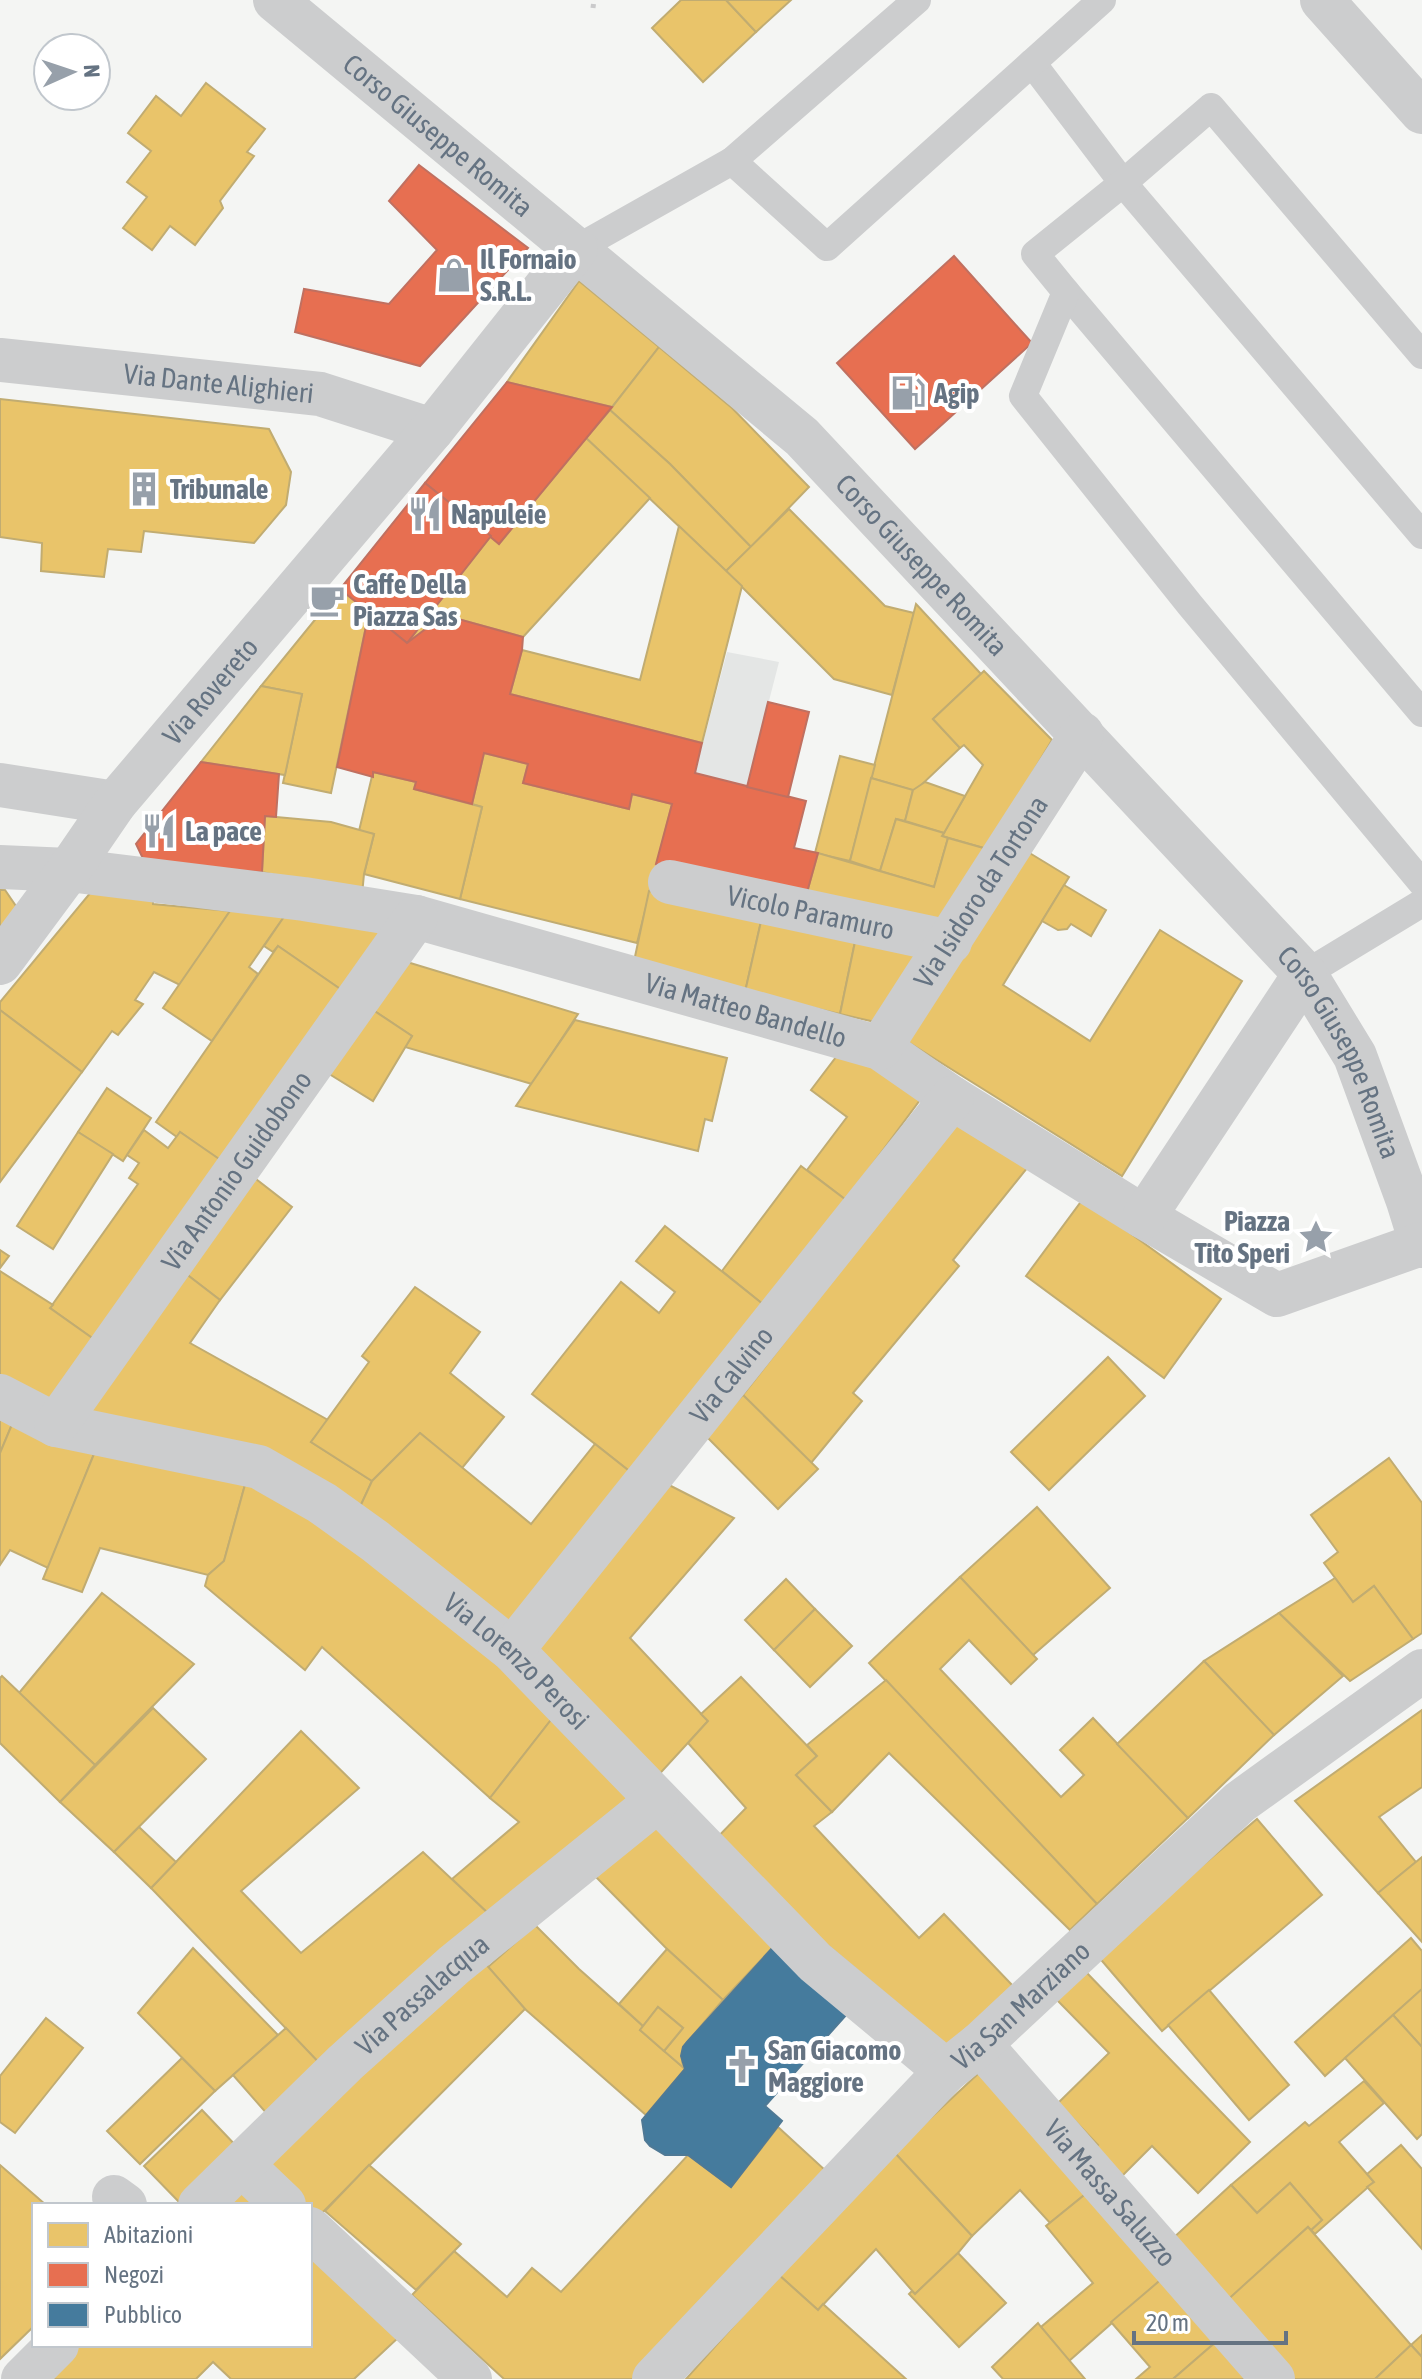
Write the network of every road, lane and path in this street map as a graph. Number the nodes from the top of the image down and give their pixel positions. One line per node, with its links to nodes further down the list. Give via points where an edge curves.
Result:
1 (275, 0): 11 (street, Corso Giuseppe Romita)
2 (594, 0): 6 (path)
3 (917, 0): 9 (lane)
4 (1102, 0): 7 (lane)
5 (1322, 0): 8 (street)
6 (593, 8)
7 (1032, 63): 9 (lane, via 827,247); 10 (lane)
8 (1422, 112)
9 (732, 161): 11 (lane)
10 (1123, 183): 12 (lane, via 1035,254); 13 (lane, via 1211,107); 16 (lane)
11 (576, 249): 15 (street, Via Rovereto); 18 (street, Corso Giuseppe Romita, via 802,437)
12 (1066, 292): 17 (lane); 24 (lane, via 1023,396)
13 (1422, 355)
14 (0, 360): 15 (street, Via Dante Alighieri, via 320,394)
15 (432, 430): 20 (street, Via Rovereto)
16 (1422, 535)
17 (1422, 713)
18 (1082, 734): 27 (street, Via Isidoro da Tortona); 29 (street, Corso Giuseppe Romita)
19 (0, 785): 20 (street)
20 (115, 803): 22 (street, Via Rovereto)
21 (0, 867): 22 (street, Via Matteo Bandello)
22 (69, 870): 26 (street, Via Matteo Bandello); 28 (street, Via Rovereto)
23 (670, 882): 27 (street, Vicolo Paramuro)
24 (1422, 883)
25 (1422, 903): 29 (lane)
26 (416, 917): 30 (street, Via Matteo Bandello); 35 (street, Via Antonio Guidobono)
27 (950, 942): 30 (street, Via Isidoro da Tortona)
28 (0, 963)
29 (1305, 974): 32 (street); 33 (street, Corso Giuseppe Romita, via 1355,1056)
30 (880, 1048): 31 (street, Via Matteo Bandello)
31 (952, 1098): 32 (street, Via Matteo Bandello); 36 (street, Via Calvino)
32 (1144, 1217): 33 (street, Via Matteo Bandello, via 1277,1295)
33 (1422, 1245)
34 (0, 1396): 35 (street, Via Lorenzo Perosi)
35 (56, 1425): 36 (street, Via Lorenzo Perosi, via 259,1467 375,1541)
36 (512, 1650): 38 (street, Via Lorenzo Perosi)
37 (1422, 1671): 39 (street, Via San Marziano, via 1240,1802)
38 (657, 1801): 40 (street, Via Lorenzo Perosi, via 815,1962); 41 (street, Via Passalacqua, via 454,1965)
39 (980, 2044): 40 (street, Via San Marziano); 49 (street, Via Massa Saluzzo)
40 (946, 2071): 48 (street, Via San Marziano)
41 (242, 2165): 42 (street, Via Passalacqua); 43 (street)
42 (202, 2203)
43 (282, 2203)
44 (312, 2231): 47 (street)
45 (55, 2347): 46 (street)
46 (23, 2379)
47 (470, 2379)
48 (654, 2379)
49 (1273, 2379)

